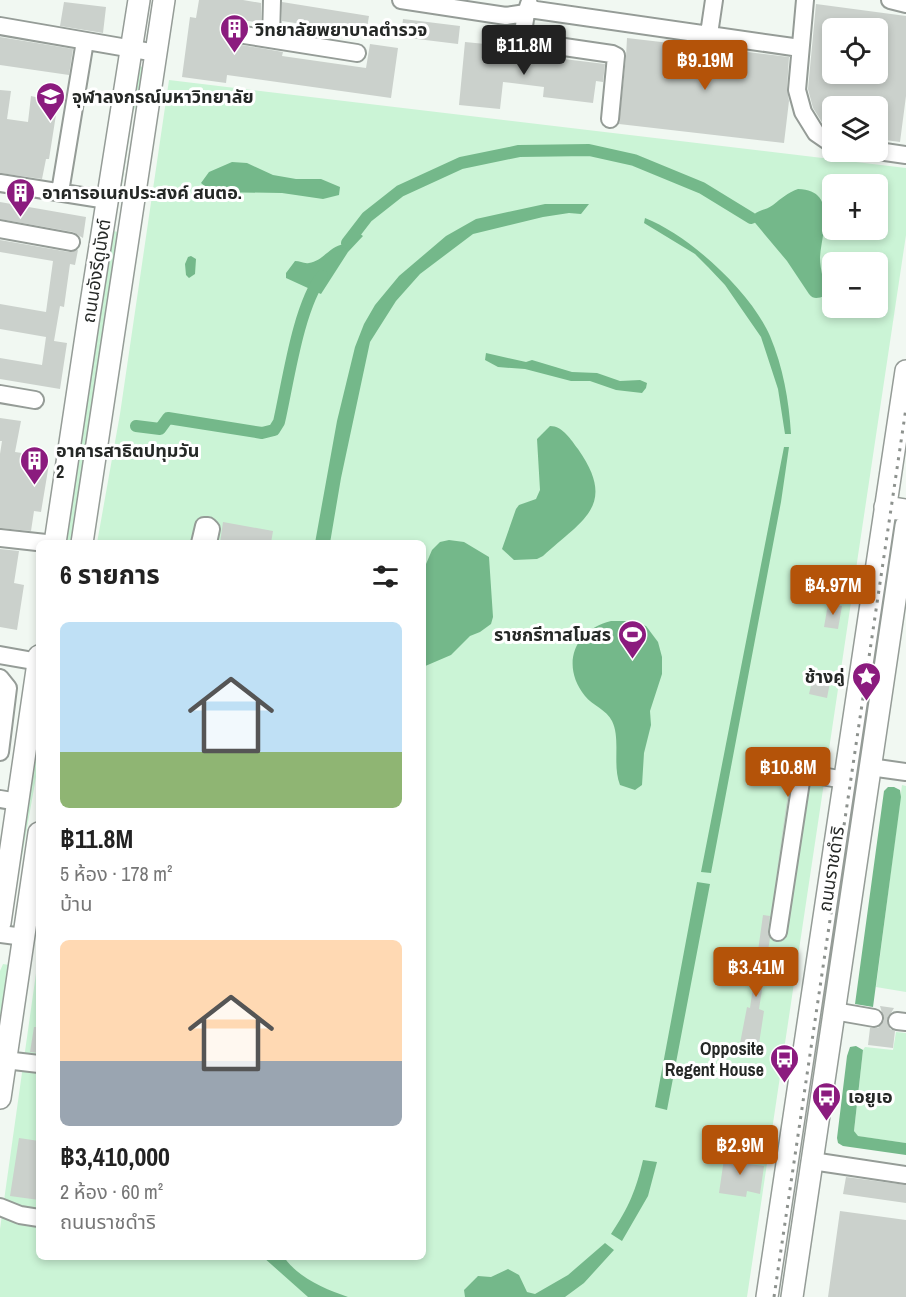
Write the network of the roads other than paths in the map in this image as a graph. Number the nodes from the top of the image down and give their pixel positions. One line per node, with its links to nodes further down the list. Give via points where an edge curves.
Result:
1 (139, 0): 16 (main road, ถนนอังรีดูนังต์)
2 (164, 0): 17 (main road, ถนนอังรีดูนังต์)
3 (272, 0): 13 (street)
4 (400, 0): 9 (street, via 506,16)
5 (714, 0): 12 (street)
6 (805, 0): 15 (street)
7 (888, 0): 8 (street)
8 (906, 4)
9 (528, 7): 12 (street); 19 (street, via 524,26 530,42 616,56)
10 (0, 26): 14 (street)
11 (238, 34): 13 (street)
12 (709, 34): 15 (street)
13 (271, 39): 18 (street)
14 (85, 40): 16 (street); 24 (street)
15 (800, 48): 20 (street, via 797,90 803,112)
16 (131, 49): 17 (street); 25 (main road, ถนนอังรีดูนังต์)
17 (156, 52): 26 (main road, ถนนอังรีดูนังต์)
18 (357, 53)
19 (610, 118)
20 (822, 137)
21 (888, 152): 22 (street)
22 (906, 155)
23 (0, 183): 24 (street)
24 (60, 192): 25 (street)
25 (107, 204): 26 (street); 35 (main road, ถนนอังรีดูนังต์)
26 (133, 213): 36 (main road, ถนนอังรีดูนังต์)
27 (0, 229): 28 (street)
28 (71, 242)
29 (906, 371): 32 (main road, ถนนราชดำริ)
30 (0, 394): 31 (street)
31 (35, 400)
32 (896, 509): 47 (main road, ถนนราชดำริ)
33 (906, 526): 45 (main road, ถนนราชดำริ)
34 (0, 538): 39 (street)
35 (55, 540)
36 (82, 540)
37 (200, 540): 38 (street, via 204,526 211,529)
38 (209, 540)
39 (36, 542)
40 (0, 654): 41 (street)
41 (36, 660)
42 (36, 674): 48 (main road)
43 (0, 678): 44 (street, via 8,688)
44 (0, 752)
45 (870, 767): 46 (street); 55 (main road, ถนนราชดำริ)
46 (906, 772)
47 (845, 780): 51 (street, via 802,775); 54 (main road, ถนนราชดำริ)
48 (9, 801): 50 (main road)
49 (36, 879): 53 (main road)
50 (0, 923)
51 (778, 932)
52 (0, 934): 53 (street)
53 (24, 937): 57 (main road)
54 (811, 1007): 55 (main road); 64 (main road, ถนนราชดำริ)
55 (834, 1011): 56 (street); 60 (main road, ถนนราชดำริ)
56 (874, 1018)
57 (5, 1060): 58 (street); 59 (main road)
58 (36, 1064)
59 (0, 1098)
60 (812, 1161): 61 (street); 65 (main road, ถนนราชดำริ)
61 (906, 1174)
62 (0, 1207): 63 (street)
63 (36, 1218)
64 (777, 1234): 65 (main road); 66 (main road, ถนนราชดำริ)
65 (801, 1239): 67 (main road, ถนนราชดำริ)
66 (767, 1297)
67 (792, 1297)

